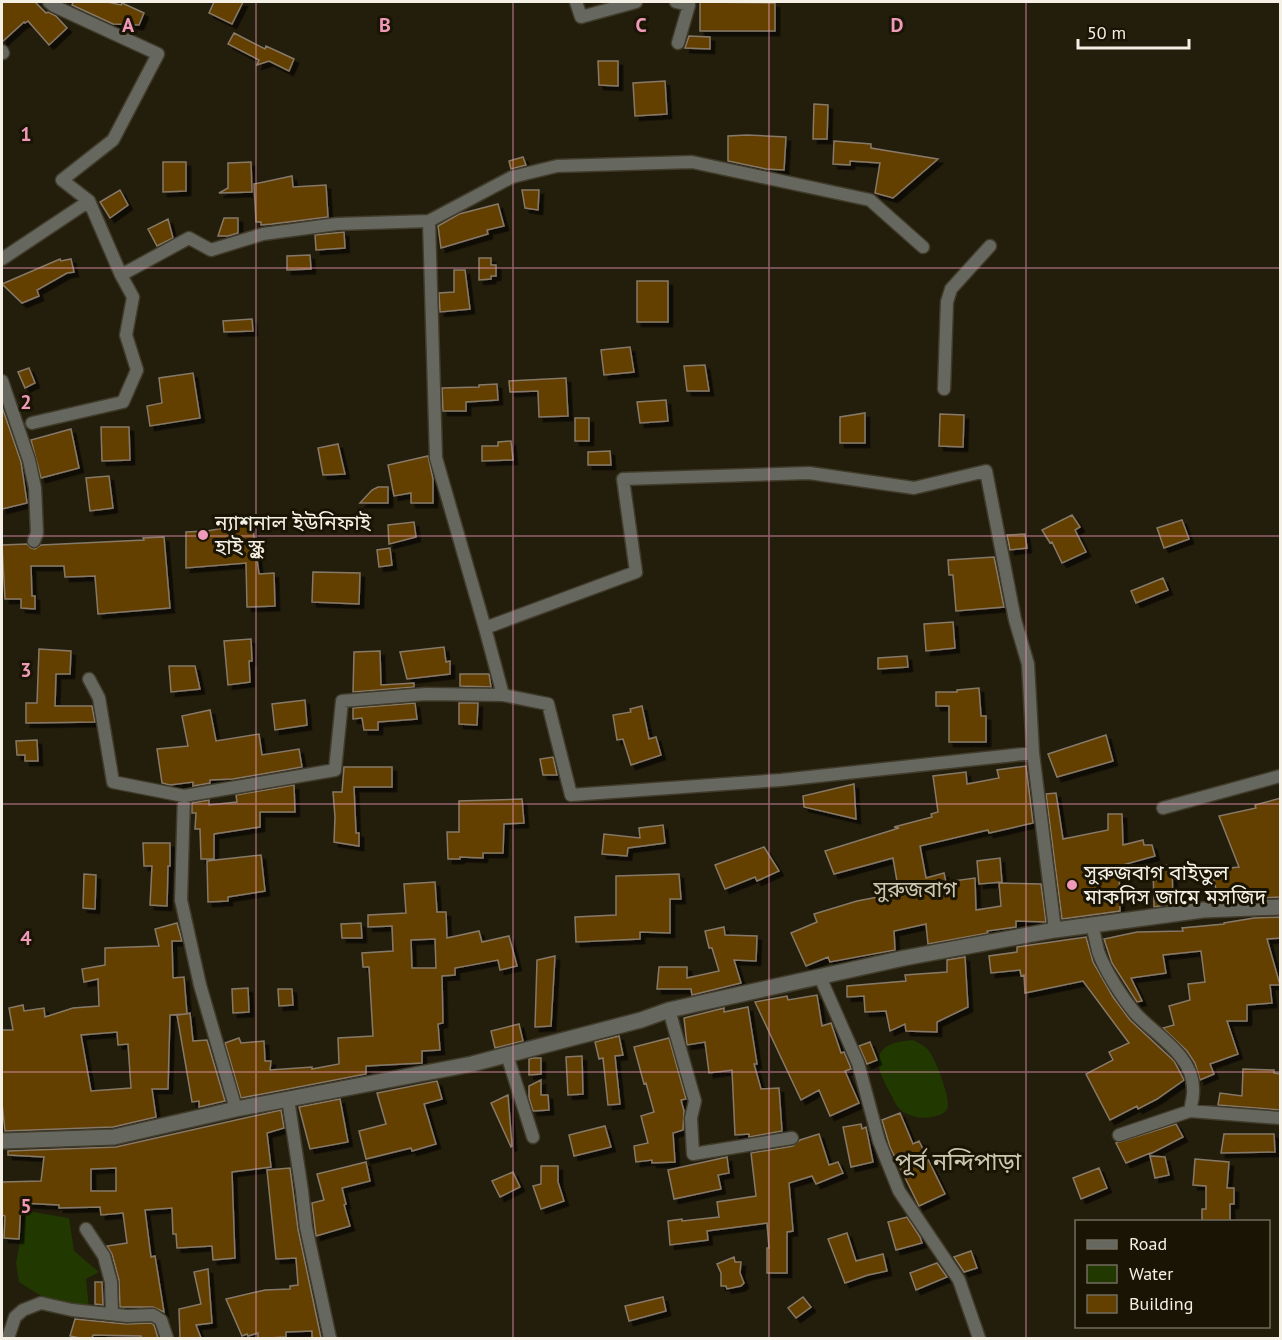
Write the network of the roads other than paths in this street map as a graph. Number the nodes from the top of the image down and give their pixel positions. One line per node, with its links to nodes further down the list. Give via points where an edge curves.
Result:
1 (49, 2): 6 (street, via 158,54 113,140 62,180)
2 (576, 2): 3 (street, via 581,17)
3 (636, 2)
4 (676, 2): 5 (street, via 689,5)
5 (678, 43)
6 (88, 201): 10 (street); 11 (street)
7 (429, 221): 9 (street, via 512,177 556,166 692,162 870,200); 11 (street, via 337,224 263,234 211,250 189,238); 16 (street, via 436,458)
8 (990, 246): 13 (street, via 951,289 945,320)
9 (923, 247)
10 (2, 259)
11 (121, 275): 14 (street, via 133,297 126,335 137,370 123,402)
12 (2, 381): 15 (street, via 35,488)
13 (944, 389)
14 (32, 423)
15 (34, 541)
16 (485, 628): 18 (street); 19 (street, via 636,572 622,479 809,473 914,488 986,471 1015,620 1028,664)
17 (89, 679): 21 (street, via 99,698 113,782)
18 (503, 695): 19 (street, via 548,704 572,795 781,780); 21 (street, via 426,694 342,701 334,770)
19 (1033, 753): 25 (street)
20 (1281, 776): 22 (street)
21 (184, 796): 30 (street, via 181,900 200,985)
22 (1163, 808)
23 (1281, 907): 24 (street, via 1203,910)
24 (1092, 924): 25 (street); 31 (street, via 1099,952 1112,978 1135,1012 1167,1042 1190,1072 1194,1089)
25 (1055, 930): 26 (street)
26 (820, 977): 27 (street); 42 (street, via 858,1063 879,1141 899,1191 959,1280)
27 (669, 1010): 28 (street); 35 (street, via 695,1101 691,1118 693,1154)
28 (507, 1055): 29 (street); 34 (street)
29 (288, 1099): 30 (street); 41 (street, via 306,1227)
30 (236, 1109): 36 (street, via 114,1137)
31 (1190, 1111): 32 (street); 33 (street)
32 (1281, 1118)
33 (1119, 1135)
34 (533, 1137)
35 (792, 1138)
36 (2, 1141)
37 (87, 1229): 38 (street, via 104,1256 111,1282)
38 (112, 1313): 39 (street, via 33,1305 15,1317); 40 (street, via 159,1317)
39 (8, 1338)
40 (167, 1338)
41 (330, 1338)
42 (979, 1338)

